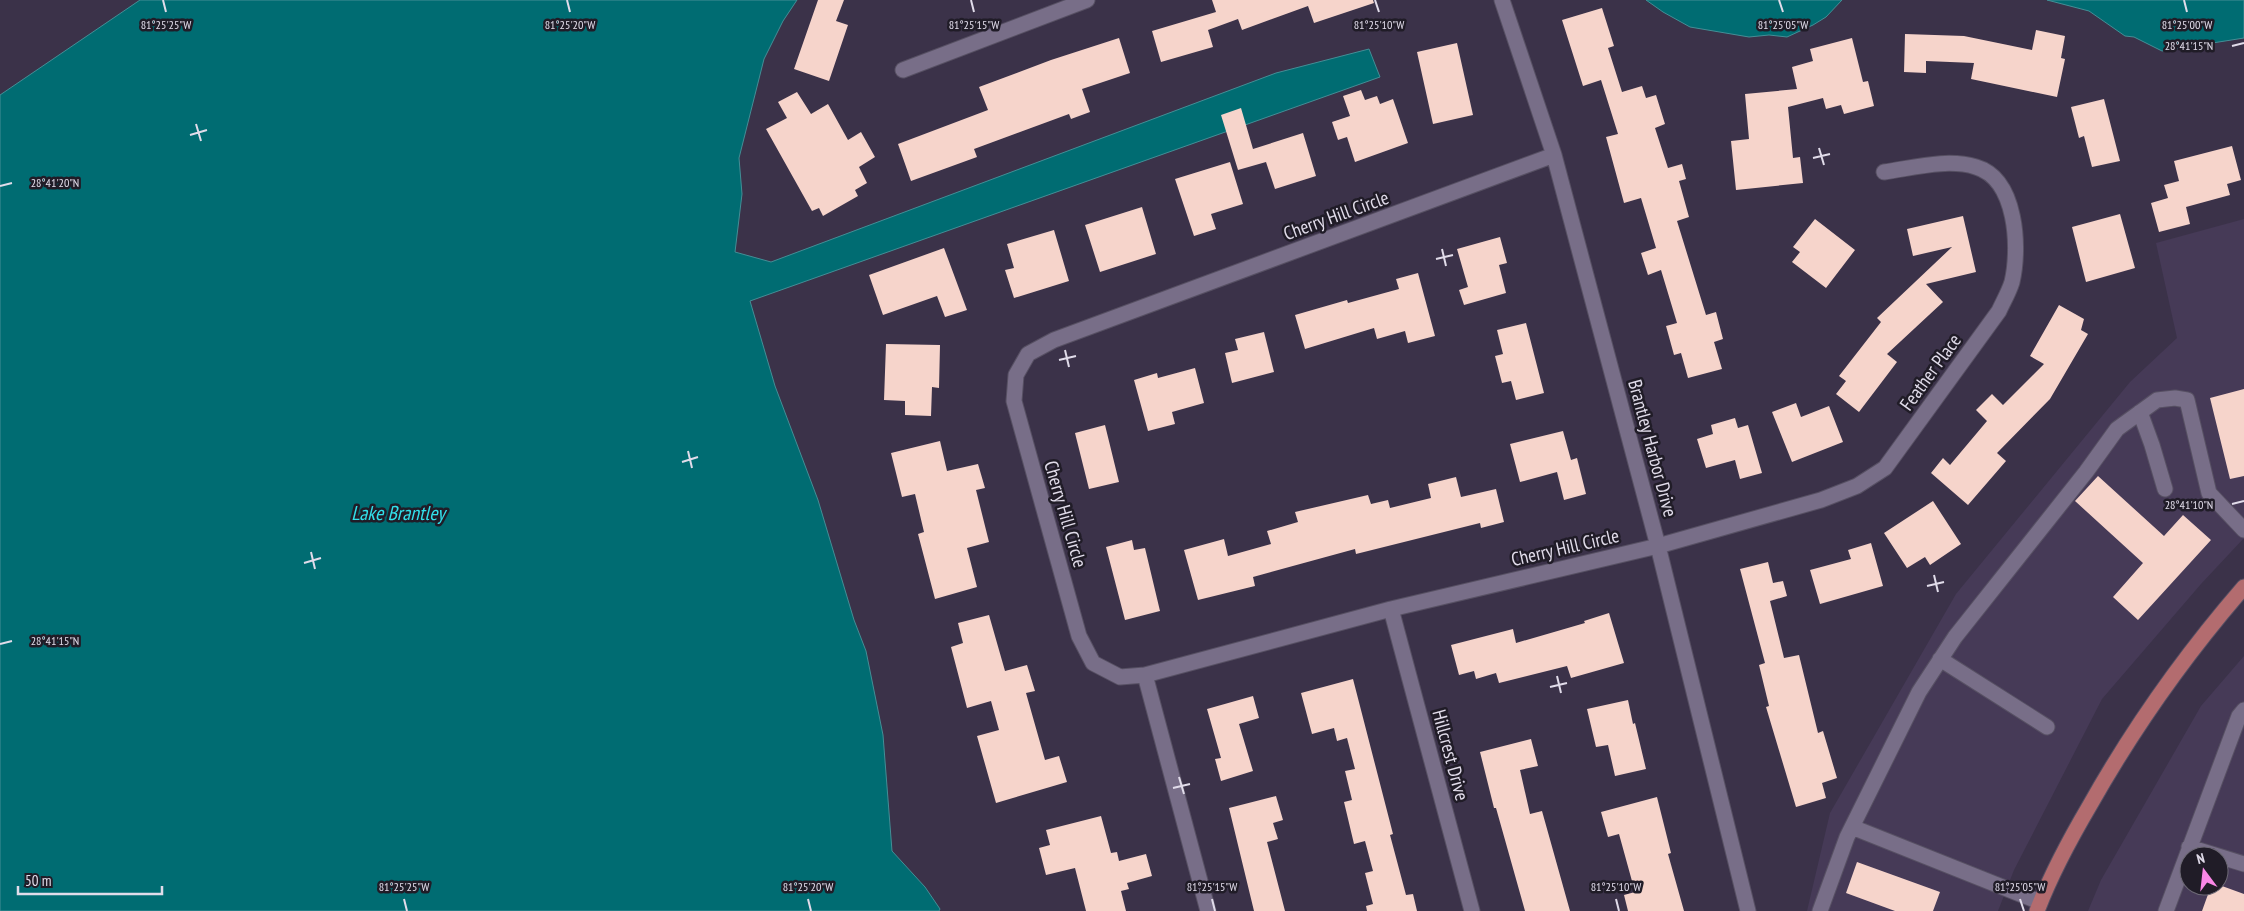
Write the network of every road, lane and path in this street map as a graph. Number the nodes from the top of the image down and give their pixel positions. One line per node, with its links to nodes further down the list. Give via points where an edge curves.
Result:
1 (1087, 0): 3 (street)
2 (1502, 0): 4 (street, Brantley Harbor Drive)
3 (902, 70)
4 (1554, 155): 9 (street, Brantley Harbor Drive); 13 (street, Cherry Hill Circle, via 1064,337 1028,354 1016,375 1014,401 1079,636 1093,663 1120,677)
5 (1884, 172): 9 (street, Feather Place, via 1951,163 1977,167 1991,175 2005,192 2013,215 2016,256 2011,284 1999,310 1885,468 1857,486 1821,500)
6 (2140, 412): 7 (street); 8 (street, via 2157,400 2187,400 2209,493); 12 (street, via 2117,429)
7 (2165, 488)
8 (2244, 530)
9 (1658, 546): 11 (street, Cherry Hill Circle); 24 (street, Brantley Harbor Drive)
10 (2244, 587): 21 (main road, via 2184,661 2117,757 2057,865)
11 (1391, 609): 13 (street, Cherry Hill Circle); 23 (street, Hillcrest Drive)
12 (1940, 659): 15 (street); 16 (street, via 1919,692)
13 (1145, 675): 22 (street)
14 (2244, 710): 17 (street)
15 (2048, 727)
16 (1852, 827): 21 (street); 25 (street)
17 (2190, 846)
18 (2229, 859): 19 (street)
19 (2244, 864)
20 (2179, 876): 26 (street)
21 (2039, 906)
22 (1208, 911)
23 (1472, 911)
24 (1748, 911)
25 (1820, 911)
26 (2166, 911)

